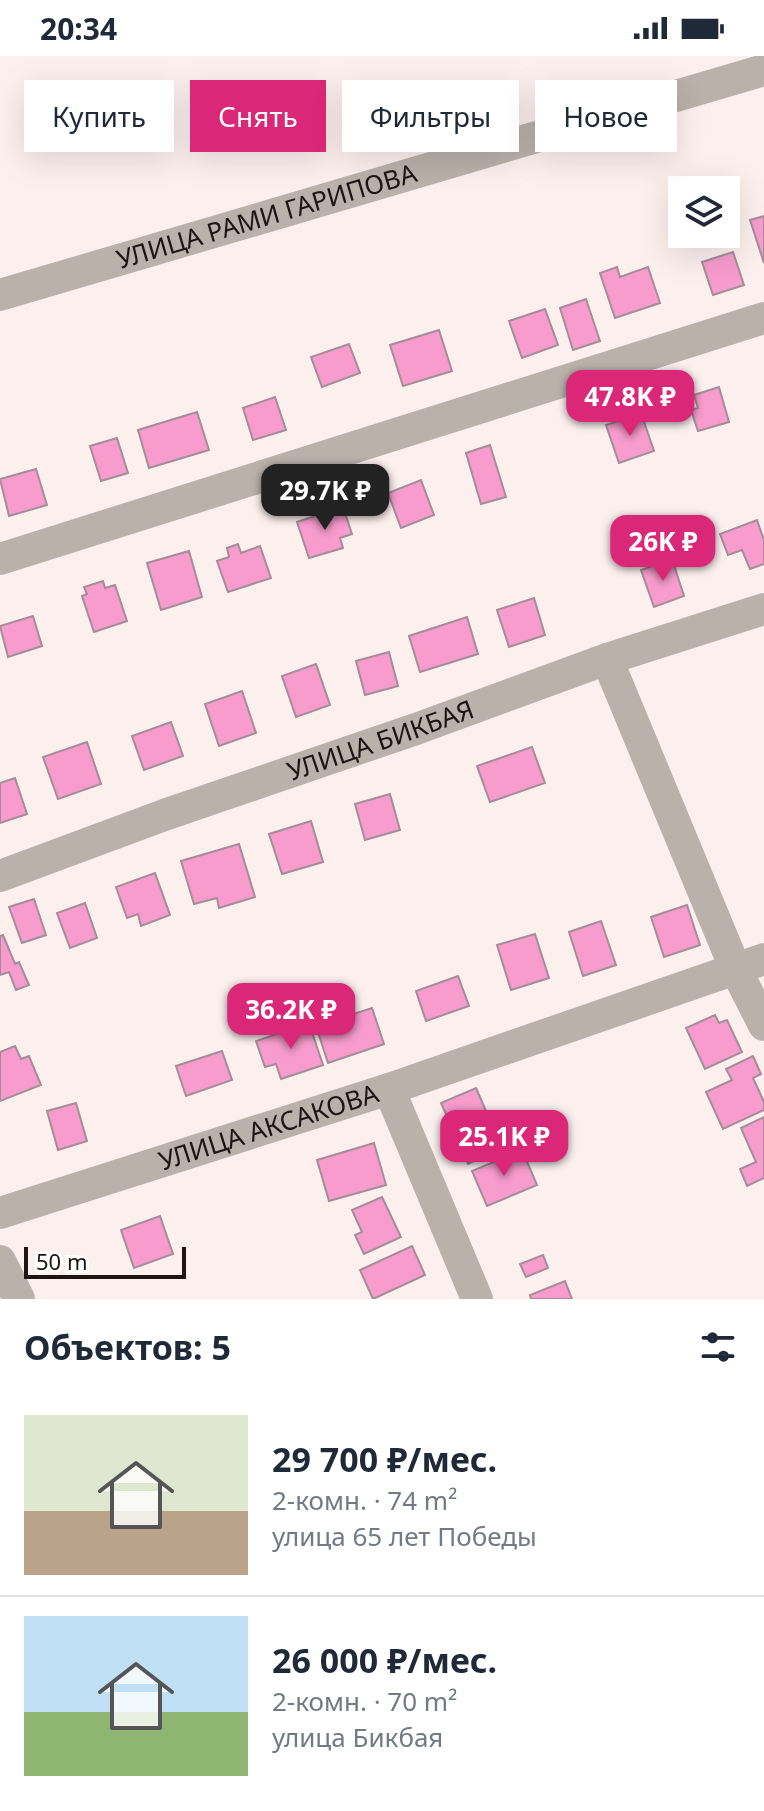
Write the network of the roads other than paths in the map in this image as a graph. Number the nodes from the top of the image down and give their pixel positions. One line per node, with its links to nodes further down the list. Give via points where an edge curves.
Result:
1 (764, 70): 2 (street, УЛИЦА РАМИ ГАРИПОВА)
2 (0, 295)
3 (764, 318): 4 (street)
4 (0, 559)
5 (764, 609): 6 (street, УЛИЦА БИКБАЯ)
6 (607, 659): 7 (street, УЛИЦА БИКБАЯ); 8 (street)
7 (0, 876)
8 (749, 963): 9 (street); 10 (street, УЛИЦА АКСАКОВА)
9 (764, 1025)
10 (389, 1089): 11 (street, УЛИЦА АКСАКОВА); 14 (street)
11 (0, 1213)
12 (0, 1261): 13 (street)
13 (19, 1299)
14 (477, 1299)

